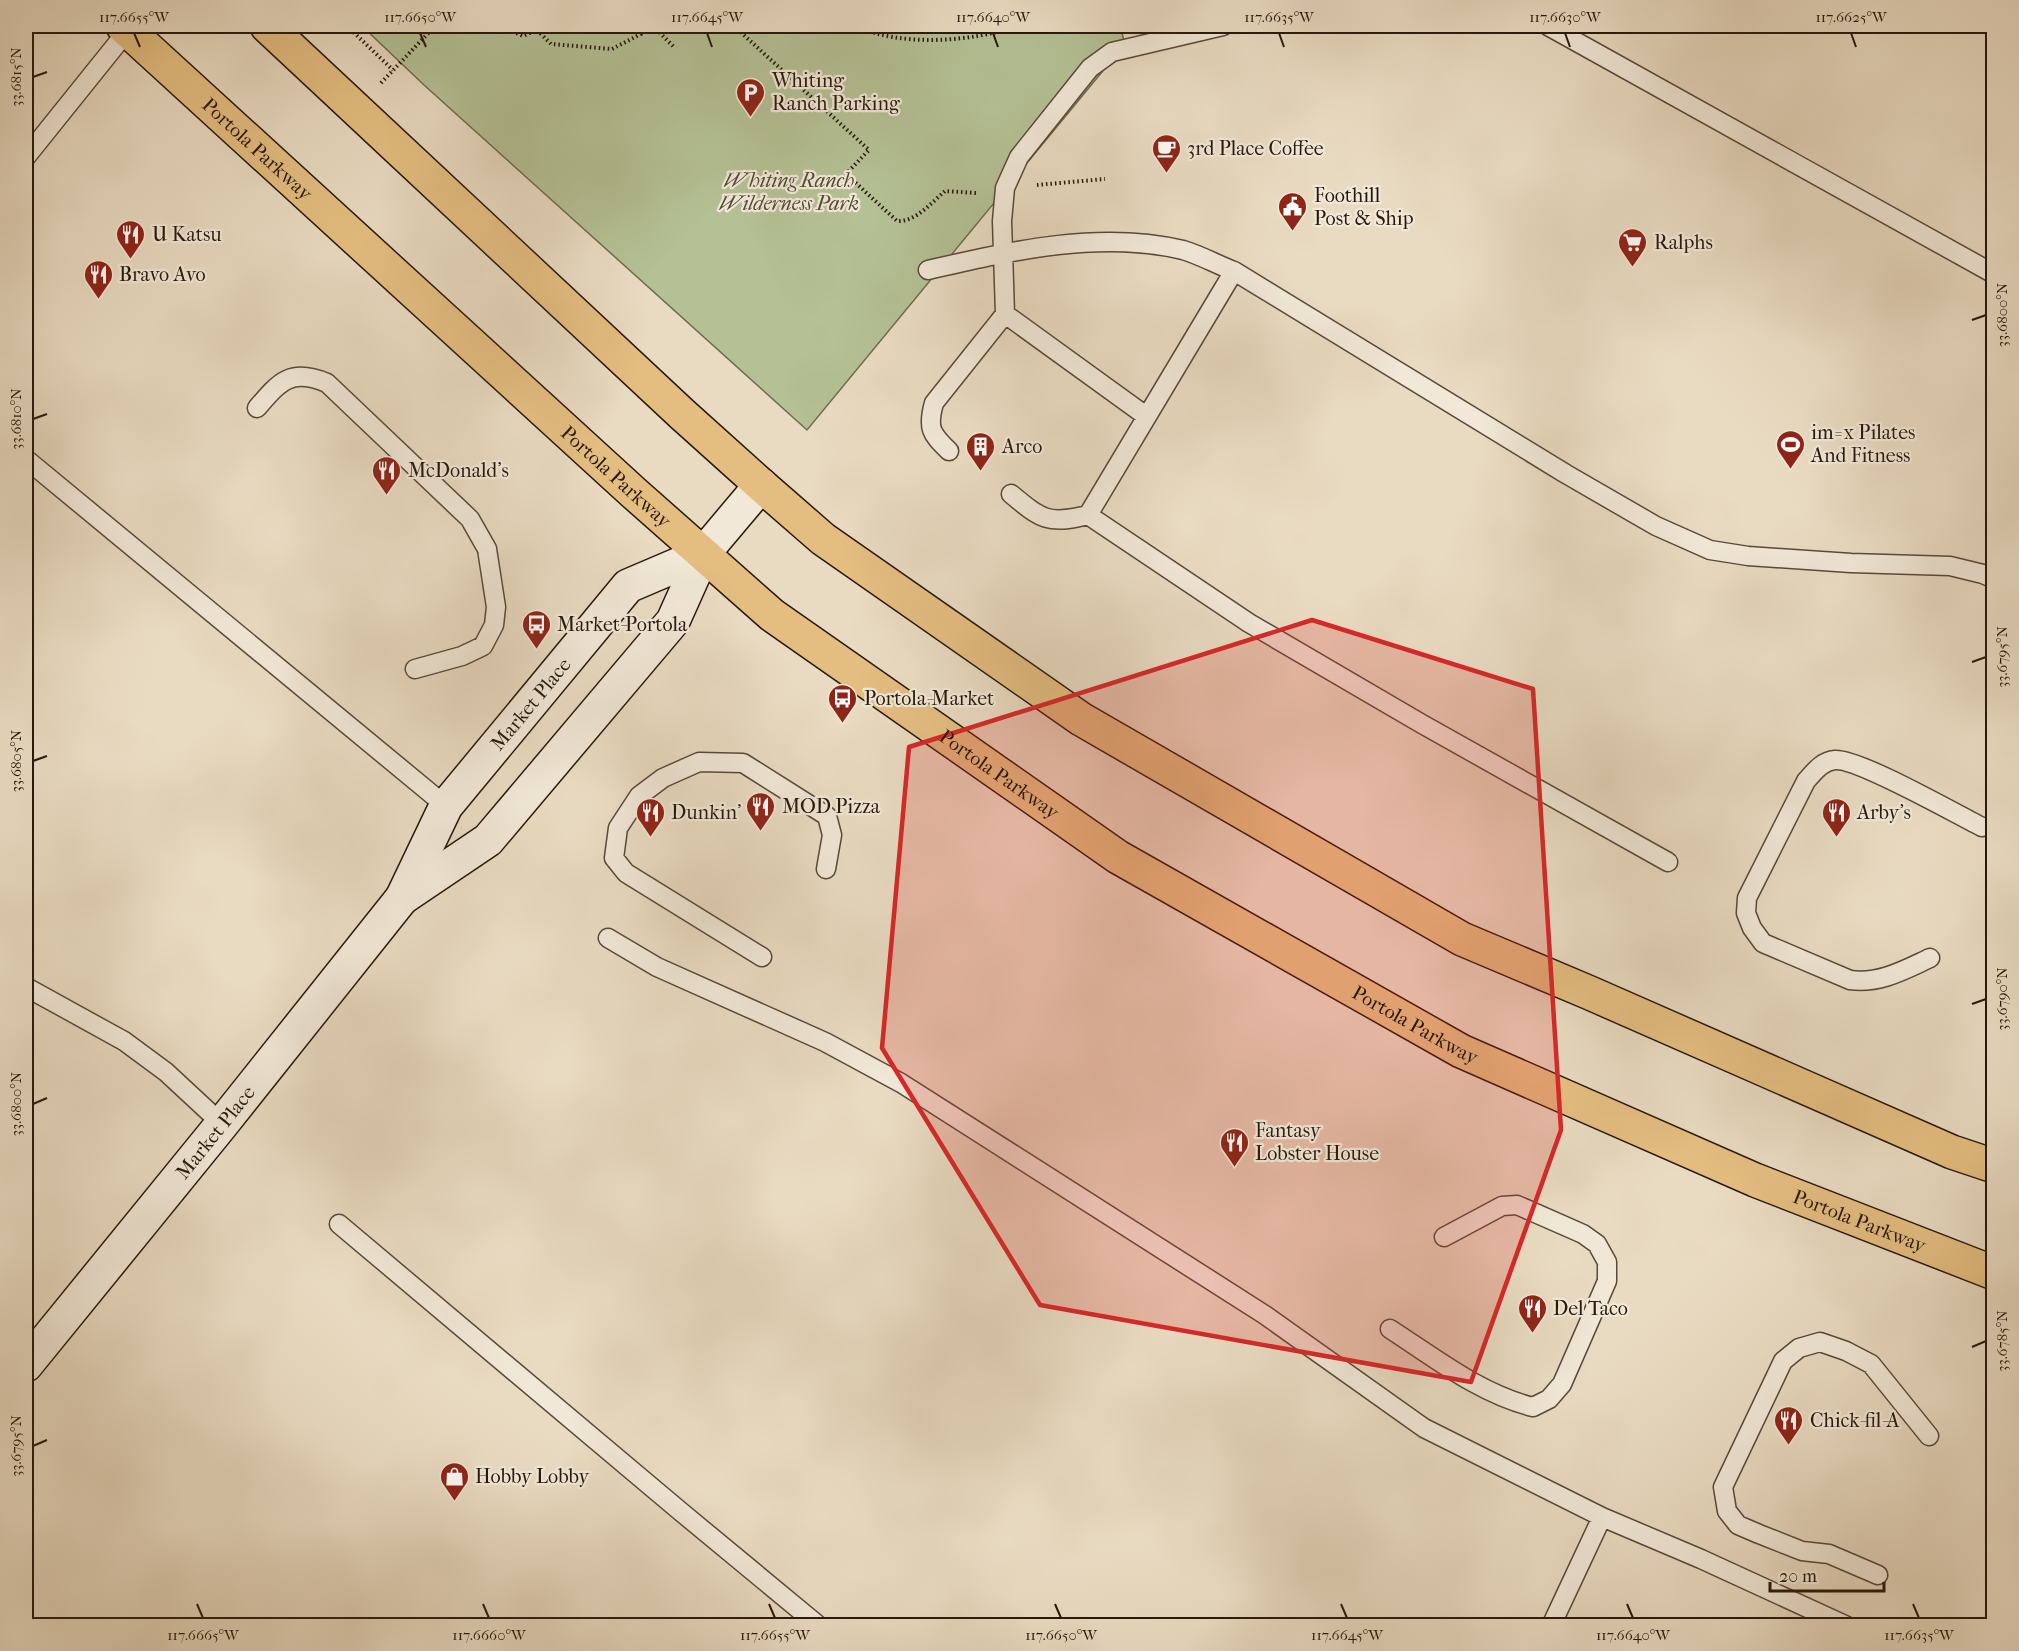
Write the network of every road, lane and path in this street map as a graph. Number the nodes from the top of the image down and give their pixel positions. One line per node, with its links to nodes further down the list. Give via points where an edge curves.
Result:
1 (267, 26): 16 (main road)
2 (347, 26): 15 (path)
3 (433, 26): 4 (path); 15 (path)
4 (444, 26)
5 (500, 26): 6 (path, via 523,36 537,30 551,44 612,49 641,34)
6 (645, 26)
7 (653, 26): 14 (path)
8 (734, 26): 19 (path, via 869,150 846,174 897,221 913,218 945,191 980,193)
9 (857, 26): 10 (path, via 905,38 945,39 975,37)
10 (1016, 26)
11 (1223, 26): 19 (lane, via 1113,52 1090,68 1019,157)
12 (1548, 26): 23 (lane)
13 (126, 28): 17 (lane); 32 (main road, Portola Parkway)
14 (675, 48)
15 (393, 70): 16 (path)
16 (355, 108): 29 (main road)
17 (26, 156)
18 (1105, 179): 19 (path)
19 (1005, 188): 20 (lane)
20 (1002, 253): 21 (lane); 22 (lane, via 1116,241 1184,250); 24 (lane)
21 (928, 270)
22 (1234, 271): 26 (lane); 33 (lane, via 1566,474 1656,526 1710,550 1851,563 1950,566)
23 (1994, 274)
24 (1005, 314): 26 (lane); 27 (lane, via 934,403 929,421 931,431)
25 (257, 408): 34 (lane, via 278,384 292,376 327,383 479,532 487,549 496,607 494,625 483,646)
26 (1146, 416): 31 (lane)
27 (949, 452)
28 (26, 459): 35 (lane)
29 (760, 485): 32 (street, Market Place); 45 (main road, via 823,539 1080,719 1462,939 1952,1152)
30 (1011, 494): 31 (lane, via 1048,519)
31 (1088, 515): 37 (lane, via 1268,634)
32 (703, 554): 35 (street, Market Place, via 628,586); 39 (street, Market Place, via 673,621 488,840); 48 (main road, Portola Parkway, via 772,615 1118,857 1461,1051 1755,1180)
33 (1994, 579)
34 (415, 669)
35 (446, 806): 39 (street, Market Place)
36 (1982, 827): 42 (lane, via 1867,769 1845,760 1832,760 1818,767 1806,782 1747,898 1746,913 1762,943 1850,980 1866,982 1886,977)
37 (1668, 862)
38 (826, 869): 41 (lane, via 832,835 827,816 743,763 699,762 663,778 639,796 618,828 614,858 626,873)
39 (402, 897): 44 (street, Market Place)
40 (608, 938): 52 (lane, via 657,967 825,1042 901,1083 1264,1315 1424,1428)
41 (762, 957)
42 (1930, 958)
43 (26, 987): 44 (lane, via 124,1041 166,1072)
44 (222, 1124): 50 (street, Market Place)
45 (1994, 1166)
46 (339, 1224): 54 (lane)
47 (1444, 1237): 49 (lane, via 1502,1206 1517,1205 1598,1244 1607,1262 1606,1281 1562,1384 1549,1399 1533,1407 1512,1402 1481,1387)
48 (1994, 1273)
49 (1390, 1329)
50 (26, 1365)
51 (1929, 1436): 53 (lane, via 1871,1364 1820,1342 1798,1348 1783,1362 1722,1487 1727,1511 1738,1525 1802,1551 1829,1554)
52 (1602, 1517): 55 (lane); 56 (lane)
53 (1878, 1575)
54 (819, 1626)
55 (1551, 1626)
56 (1847, 1626)

